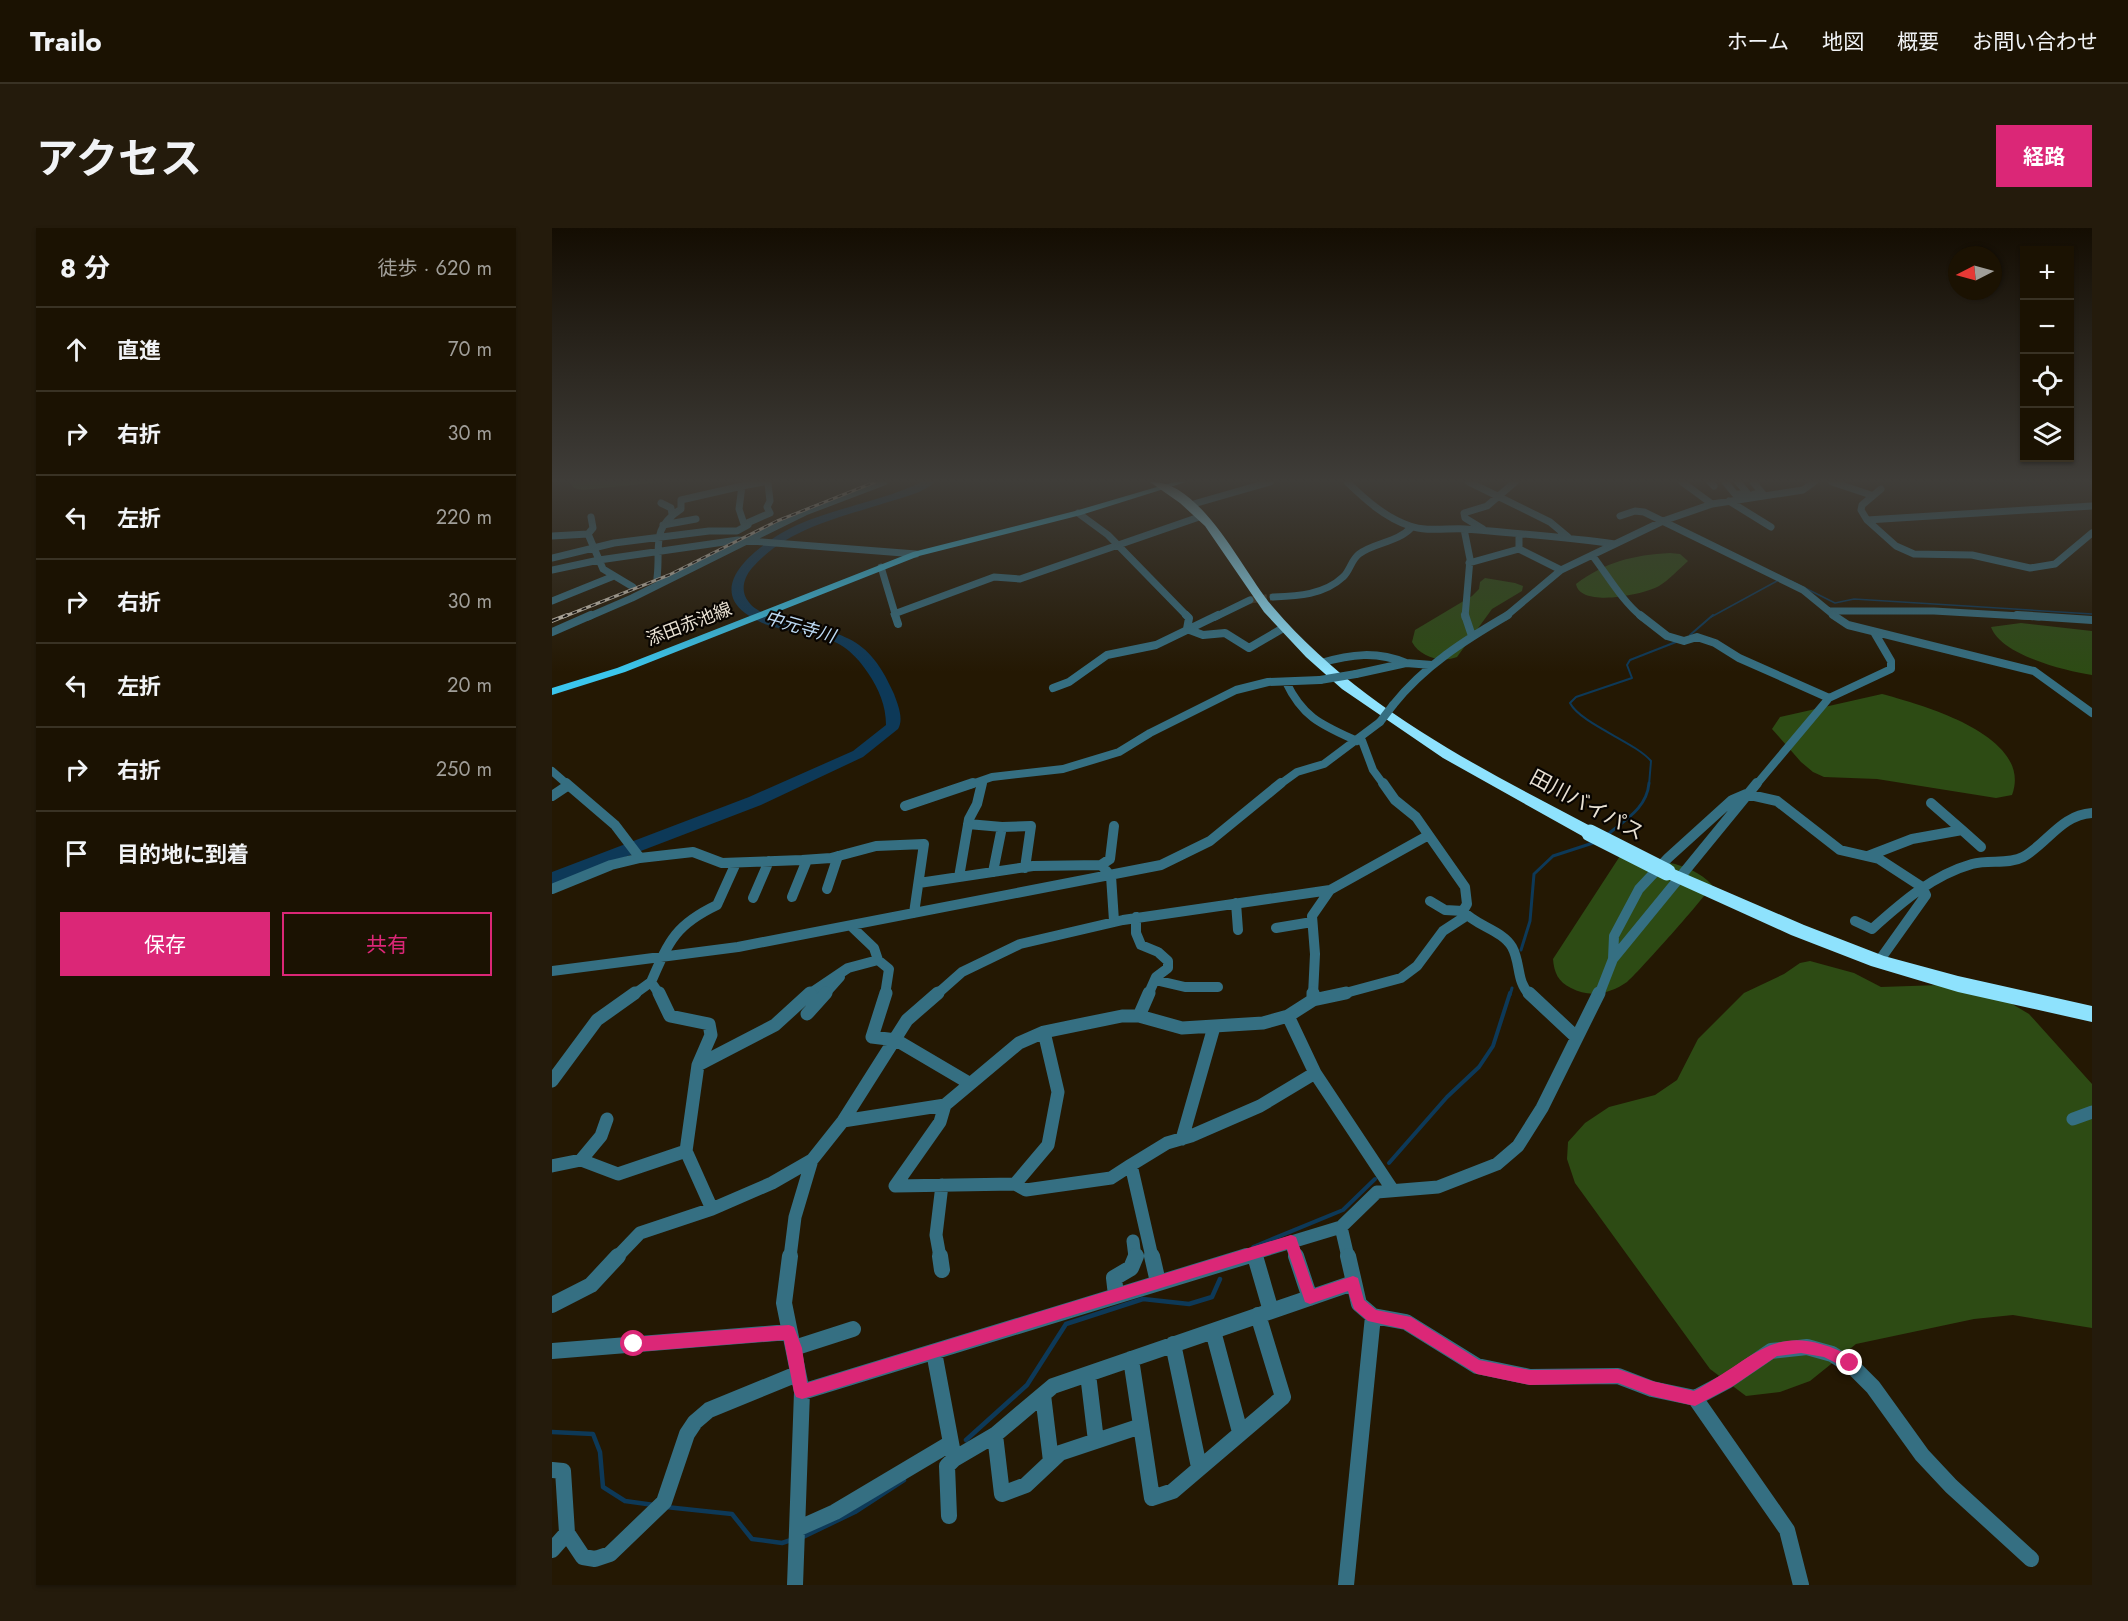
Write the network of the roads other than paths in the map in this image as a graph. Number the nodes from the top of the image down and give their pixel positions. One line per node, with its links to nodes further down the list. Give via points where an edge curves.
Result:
1 (594, 545): 18 (street)
2 (609, 545): 18 (street)
3 (660, 545): 20 (street)
4 (701, 545): 20 (street)
5 (741, 545): 41 (street)
6 (825, 545): 21 (street)
7 (950, 545): 21 (main road, 添田赤池線)
8 (1123, 545): 17 (street)
9 (1226, 545): 39 (highway, 田川バイパス, via 1260,601)
10 (1379, 545): 32 (street, via 1359,554 1334,584 1308,594)
11 (1466, 545): 25 (street)
12 (1519, 545): 19 (street)
13 (1613, 545): 22 (street)
14 (1712, 545): 35 (street, via 1803,590)
15 (1898, 545): 16 (street, via 1906,552 1971,555 2000,564 2038,568 2049,567)
16 (2079, 545)
17 (1118, 547): 36 (street, via 1020,579 994,577); 40 (street, via 1189,618)
18 (596, 548): 23 (street); 24 (street)
19 (1519, 549): 25 (street); 28 (street)
20 (661, 551): 24 (street); 30 (street)
21 (916, 554): 26 (main road, 添田赤池線)
22 (1592, 555): 28 (street); 50 (street, via 1626,604 1667,636 1681,640 1697,637 1715,643 1739,658)
23 (552, 558)
24 (599, 560): 27 (street); 29 (street, via 603,569)
25 (1469, 563): 43 (street, via 1465,620)
26 (881, 567): 36 (street); 49 (main road, 添田赤池線, via 621,670)
27 (552, 570)
28 (1561, 570): 43 (street, via 1515,611)
29 (615, 576): 31 (street); 34 (street)
30 (657, 578)
31 (633, 587)
32 (1273, 597)
33 (1250, 600): 40 (street)
34 (552, 601)
35 (1824, 609): 37 (street, via 1840,614 1913,610); 42 (street, via 1848,626)
36 (894, 614): 38 (street)
37 (2092, 620)
38 (898, 624)
39 (1285, 627): 40 (street, via 1249,648 1225,633 1203,635); 44 (highway, 田川バイパス)
40 (1187, 629): 48 (street, via 1156,645 1107,655 1070,682)
41 (552, 632)
42 (1874, 632): 50 (street, via 1886,650 1891,669); 51 (street, via 2041,674)
43 (1472, 636): 46 (street)
44 (1321, 663): 45 (street, via 1357,653 1390,656); 76 (highway, 田川バイパス, bridge, via 1365,700 1514,792)
45 (1406, 663): 46 (street); 47 (street, bridge, via 1320,680)
46 (1432, 665): 52 (street, bridge)
47 (1286, 682): 52 (street, via 1295,702 1308,717); 54 (street, via 1236,690 1119,752 1063,770 992,777)
48 (1053, 688)
49 (552, 692)
50 (1829, 698): 56 (street)
51 (2092, 713)
52 (1359, 740): 65 (street, via 1373,770 1395,800 1416,817); 77 (street, via 1324,764 1289,777 1210,841 1161,865)
53 (552, 771): 55 (street)
54 (982, 782): 59 (street); 61 (street)
55 (567, 786): 57 (street); 67 (street, via 615,825)
56 (1746, 794): 69 (street, via 1777,801 1840,850); 76 (street); 98 (street, via 1714,814 1639,889 1614,936)
57 (552, 796)
58 (1931, 803): 64 (street)
59 (905, 806)
60 (2092, 813): 80 (street, via 2072,817 2022,858 1974,863)
61 (968, 824): 63 (street); 78 (street)
62 (1114, 826): 73 (street, via 1110,859)
63 (1002, 827): 74 (street, via 1031,826); 75 (street)
64 (1962, 830): 66 (street); 69 (street, via 1912,839)
65 (1427, 836): 83 (street); 89 (street, via 1465,887)
66 (1981, 847)
67 (638, 855): 72 (street, via 693,852); 81 (street)
68 (838, 856): 70 (street); 79 (street, via 876,846 924,844); 82 (street)
69 (1868, 856): 80 (street, via 1880,859)
70 (807, 860): 71 (street); 84 (street)
71 (769, 861): 72 (street); 85 (street)
72 (736, 863): 97 (street, via 717,905 683,925)
73 (1101, 865): 74 (street); 77 (street)
74 (1025, 868): 75 (street)
75 (993, 872): 78 (street)
76 (1672, 874): 98 (street, via 1628,944); 100 (highway, 田川バイパス, via 1767,918)
77 (1111, 876): 88 (street); 91 (street)
78 (959, 877): 79 (street)
79 (919, 884): 88 (street)
80 (1922, 887): 92 (street, via 1872,929); 100 (street, via 1926,895)
81 (552, 889)
82 (826, 889)
83 (1330, 890): 87 (street); 93 (street)
84 (792, 897)
85 (753, 898)
86 (1430, 901): 89 (street, via 1441,910)
87 (1236, 903): 90 (street); 96 (street)
88 (914, 913): 94 (street)
89 (1464, 913): 106 (street, via 1443,931 1418,966 1401,978); 113 (street, via 1508,942 1523,988)
90 (1136, 917): 91 (street); 103 (street, via 1141,945 1168,961 1168,968)
91 (1114, 921): 114 (street, via 1020,944 977,962 924,1002 907,1020)
92 (1855, 921)
93 (1312, 922): 95 (street); 106 (street)
94 (852, 927): 97 (street); 99 (street, via 874,948)
95 (1276, 928)
96 (1238, 930)
97 (661, 957): 102 (street); 104 (street)
98 (1613, 959): 113 (street)
99 (878, 960): 101 (street); 114 (street, via 889,969 889,976 872,1037)
100 (1878, 961): 108 (highway, 田川バイパス, via 1994,993)
101 (848, 968): 107 (street); 115 (street, via 817,987 774,1025)
102 (553, 974)
103 (1155, 980): 105 (street, via 1185,987); 109 (street)
104 (651, 981): 115 (street, via 670,1016 699,1018 709,1024 711,1035); 117 (street, via 597,1020)
105 (1218, 987)
106 (1313, 1000): 110 (street)
107 (807, 1014)
108 (2092, 1014)
109 (1139, 1016): 111 (street, via 1182,1028); 112 (street)
110 (1288, 1016): 111 (street, via 1263,1023); 116 (street)
111 (1214, 1027): 124 (street)
112 (1044, 1032): 118 (street, via 1019,1043); 130 (street, via 1058,1092 1048,1145)
113 (1576, 1037): 132 (street, via 1542,1108 1518,1146 1497,1164 1438,1187)
114 (896, 1040): 118 (street); 123 (street)
115 (698, 1065): 125 (street)
116 (1315, 1073): 124 (street, via 1260,1106); 132 (street)
117 (552, 1081)
118 (969, 1083): 119 (street)
119 (945, 1105): 123 (street); 131 (street, via 940,1122 895,1186)
120 (2092, 1112): 122 (street)
121 (607, 1119): 126 (street, via 601,1136)
122 (2073, 1119)
123 (843, 1121): 127 (street)
124 (1182, 1139): 128 (street, via 1167,1143)
125 (686, 1151): 126 (street, via 618,1174); 133 (street)
126 (581, 1160): 129 (street)
127 (812, 1161): 133 (street); 148 (street, via 795,1217 784,1303)
128 (1131, 1165): 130 (street, via 1111,1178 1080,1184 1026,1190); 139 (street)
129 (552, 1166)
130 (1015, 1184): 131 (street)
131 (942, 1185): 138 (street, via 936,1235)
132 (1392, 1189): 134 (street, via 1377,1192 1366,1200)
133 (712, 1209): 143 (street, via 640,1233 591,1285)
134 (1341, 1227): 136 (street); 140 (street)
135 (1133, 1241): 141 (street, via 1136,1263 1114,1278)
136 (1291, 1242): 137 (street); 142 (street)
137 (1254, 1253): 139 (street); 144 (street)
138 (942, 1270)
139 (1158, 1282): 141 (street)
140 (1353, 1283): 142 (street); 145 (street, via 1359,1304)
141 (1116, 1295): 152 (street)
142 (1310, 1298): 144 (street)
143 (552, 1305)
144 (1265, 1313): 147 (street); 160 (street, via 1283,1397)
145 (1373, 1316): 158 (street, via 1406,1322 1477,1366 1530,1377 1618,1376 1652,1389); 173 (street)
146 (852, 1329): 150 (street)
147 (1213, 1331): 149 (street); 160 (street)
148 (789, 1332): 150 (street); 151 (street)
149 (1173, 1344): 153 (street); 165 (street)
150 (794, 1348): 154 (street)
151 (552, 1351)
152 (934, 1352): 156 (street); 163 (street)
153 (1131, 1359): 155 (street); 159 (street)
154 (797, 1374): 156 (street); 169 (street, via 709,1410 694,1422 664,1502 610,1554 595,1559 583,1557)
155 (1088, 1374): 157 (street, via 1053,1386); 162 (street)
156 (802, 1392): 168 (street)
157 (1042, 1395): 161 (street); 164 (street)
158 (1695, 1398): 171 (street, via 1774,1349 1801,1346 1825,1350 1850,1363 1875,1388 1938,1474); 174 (street, via 1787,1530)
159 (1141, 1426): 162 (street); 165 (street, via 1152,1498 1173,1491)
160 (1240, 1432): 165 (street)
161 (995, 1435): 163 (street); 164 (street, via 1002,1494 1026,1485)
162 (1096, 1440): 164 (street, via 1060,1453)
163 (953, 1451): 167 (street, via 947,1466); 168 (street)
164 (1051, 1461)
165 (1199, 1467)
166 (552, 1470): 169 (street, via 563,1471)
167 (949, 1516)
168 (797, 1529): 172 (street)
169 (567, 1533): 170 (street)
170 (552, 1550)
171 (2031, 1559)
172 (795, 1585)
173 (1346, 1585)
174 (1801, 1585)

